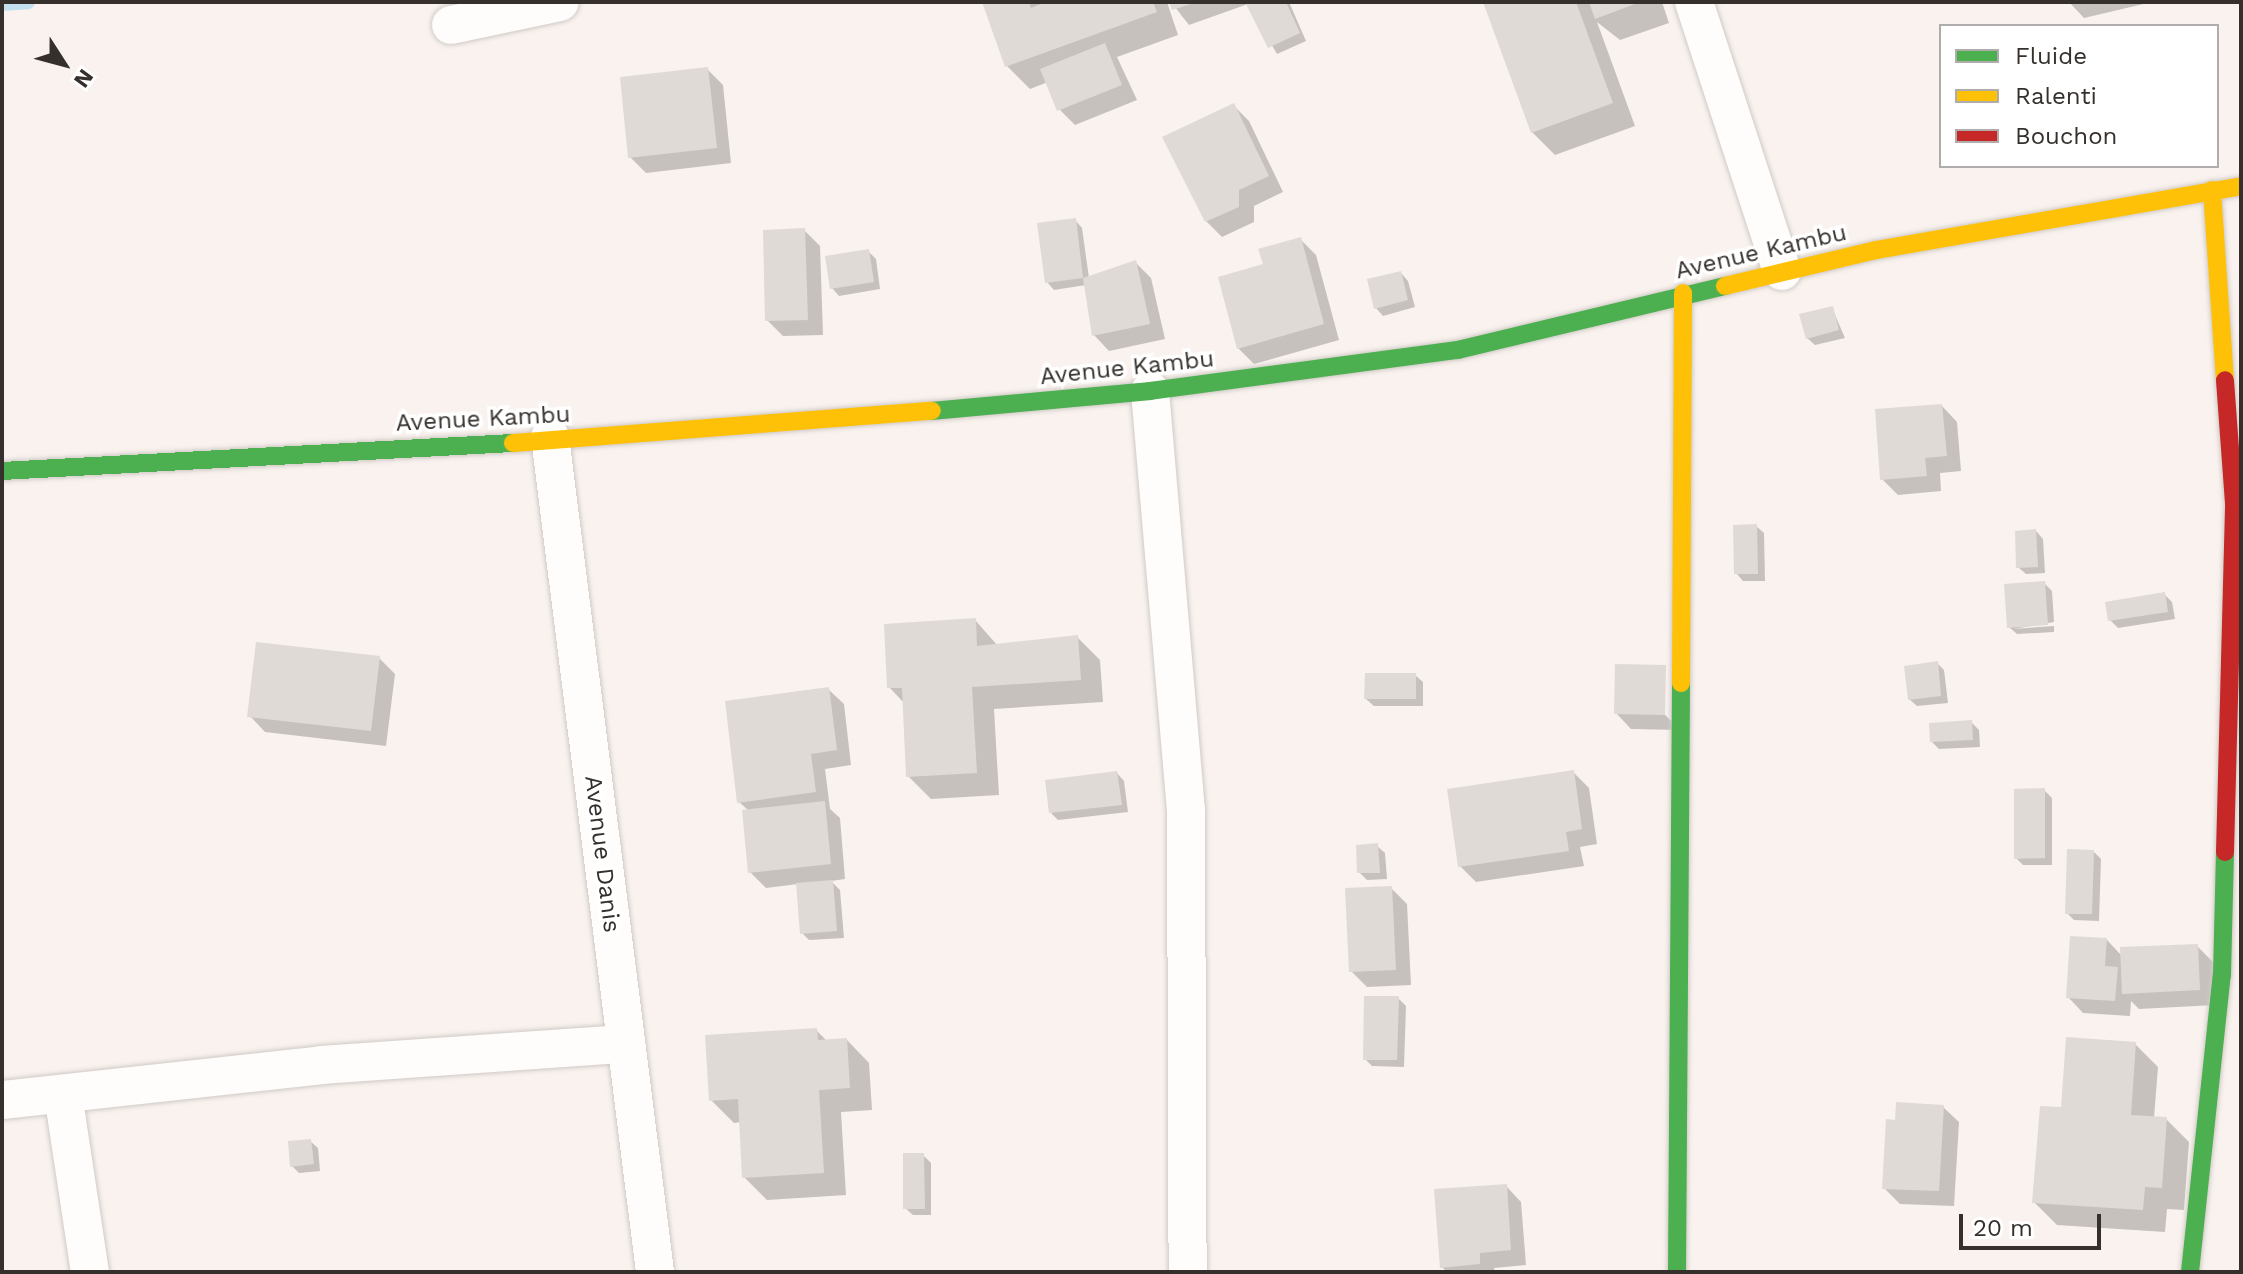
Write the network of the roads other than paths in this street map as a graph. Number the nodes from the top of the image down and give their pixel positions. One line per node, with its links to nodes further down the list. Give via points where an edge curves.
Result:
1 (560, 2): 3 (street)
2 (1694, 2): 6 (street)
3 (451, 25)
4 (2241, 186): 5 (street, Avenue Kambu)
5 (2212, 190): 6 (street, Avenue Kambu); 11 (street, via 2234,503)
6 (1782, 271): 7 (street, Avenue Kambu)
7 (1683, 293): 8 (street, Avenue Kambu, via 1458,350); 18 (street)
8 (1150, 391): 9 (street, Avenue Kambu, via 692,433); 17 (street, via 1186,810)
9 (550, 437): 10 (street, Avenue Kambu); 12 (street, Avenue Danis)
10 (2, 471)
11 (2232, 974): 19 (street)
12 (626, 1044): 13 (street, via 322,1065); 16 (street, Avenue Danis)
13 (63, 1094): 14 (street); 15 (street)
14 (2, 1100)
15 (90, 1272)
16 (655, 1272)
17 (1188, 1272)
18 (1677, 1272)
19 (2190, 1272)

